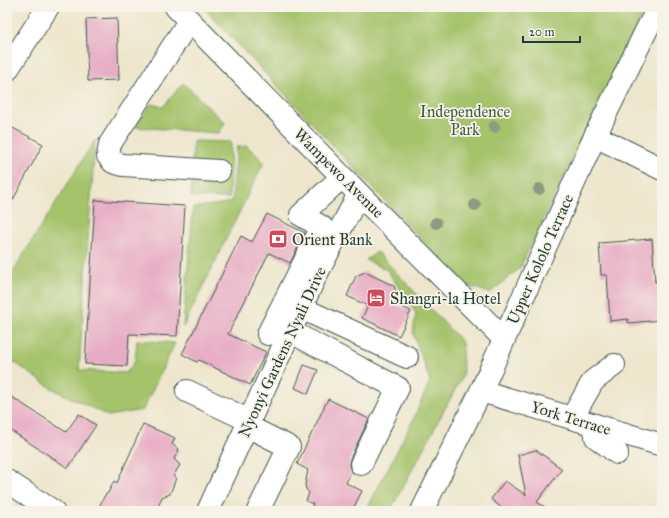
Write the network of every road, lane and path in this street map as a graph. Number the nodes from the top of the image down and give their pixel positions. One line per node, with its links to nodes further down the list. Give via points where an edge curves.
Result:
1 (48, 7): 4 (street)
2 (659, 7): 5 (street, Upper Kololo Terrace)
3 (182, 14): 7 (street, via 110,144 108,156 113,162 123,165); 8 (street, Wampewo Avenue)
4 (7, 70)
5 (595, 136): 6 (street); 14 (street, Upper Kololo Terrace)
6 (662, 169)
7 (219, 172)
8 (342, 177): 9 (street, Wampewo Avenue); 10 (street, via 301,215 322,227)
9 (359, 194): 10 (street, Nyonyi Gardens Nyali Drive); 14 (street, Wampewo Avenue)
10 (309, 272): 11 (street, Nyonyi Gardens Nyali Drive); 13 (street)
11 (301, 308): 12 (street, Nyonyi Gardens Nyali Drive); 15 (street)
12 (290, 332): 20 (street, Nyonyi Gardens Nyali Drive); 24 (street, via 398,388)
13 (268, 334)
14 (504, 338): 18 (street, Upper Kololo Terrace)
15 (407, 357)
16 (614, 365): 19 (street, via 593,380)
17 (187, 391): 20 (street)
18 (481, 391): 19 (street, York Terrace); 29 (street, Upper Kololo Terrace)
19 (572, 418): 21 (street, York Terrace)
20 (248, 424): 27 (street, Nyonyi Gardens Nyali Drive); 28 (street, via 289,446)
21 (595, 425): 22 (street, York Terrace); 23 (street, via 596,436)
22 (662, 445)
23 (617, 453)
24 (361, 464)
25 (7, 481): 26 (street)
26 (53, 511)
27 (208, 511)
28 (258, 511)
29 (422, 511)

